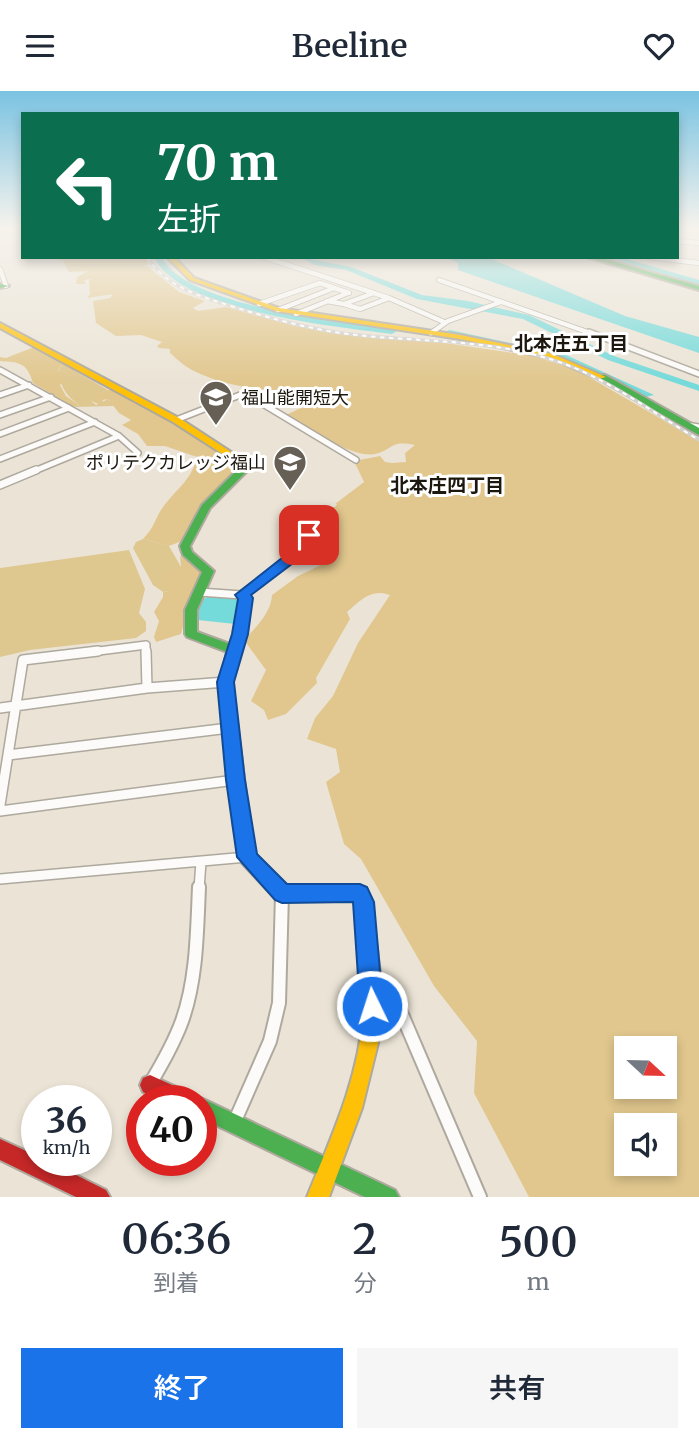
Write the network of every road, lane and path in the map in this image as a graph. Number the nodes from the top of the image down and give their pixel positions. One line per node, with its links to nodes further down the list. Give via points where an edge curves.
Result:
1 (192, 279): 15 (street)
2 (329, 279): 7 (street)
3 (663, 279): 5 (street)
4 (439, 280): 13 (street)
5 (699, 287)
6 (334, 288): 8 (street); 10 (street); 15 (street, via 320,283)
7 (364, 290): 8 (street); 9 (street)
8 (349, 293): 12 (street)
9 (374, 293): 11 (street); 14 (street)
10 (318, 295): 12 (street); 16 (street)
11 (389, 298): 14 (street, via 360,309); 18 (street)
12 (329, 300): 14 (street); 17 (street)
13 (504, 302): 18 (street); 22 (street)
14 (344, 304)
15 (259, 305): 16 (street)
16 (278, 310): 17 (street)
17 (296, 314): 20 (street)
18 (446, 321): 20 (street)
19 (0, 325): 30 (street)
20 (431, 333): 32 (street, via 523,349 569,363)
21 (0, 370): 23 (street)
22 (699, 374)
23 (29, 385): 24 (street); 25 (street)
24 (0, 395)
25 (51, 397): 28 (street); 29 (street)
26 (288, 397): 27 (street)
27 (257, 402): 30 (street, via 240,395); 37 (street)
28 (69, 408): 31 (street); 33 (street)
29 (0, 415)
30 (176, 420): 40 (street, via 243,463 241,472 206,507 185,546 208,571)
31 (95, 422): 34 (street); 36 (street)
32 (695, 428)
33 (0, 434)
34 (119, 436): 35 (street); 38 (street)
35 (138, 453)
36 (0, 459)
37 (356, 460)
38 (2, 482)
39 (309, 535): 41 (street, via 292,557)
40 (199, 592): 41 (street); 42 (street, via 191,634)
41 (242, 595): 42 (street, via 246,598)
42 (234, 650): 43 (street)
43 (226, 682): 44 (street); 47 (street)
44 (147, 688): 45 (street); 45 (street, via 146,645 23,660)
45 (17, 706): 46 (street); 48 (street)
46 (0, 708)
47 (229, 728): 48 (street); 49 (street)
48 (8, 755): 50 (street)
49 (235, 780): 51 (street); 52 (street)
50 (0, 805)
51 (0, 811)
52 (247, 857): 53 (street); 55 (street)
53 (201, 862): 54 (street); 57 (street, via 185,1010)
54 (0, 879)
55 (282, 894): 56 (street, via 360,893); 59 (street, via 279,1003 270,1041)
56 (372, 1006): 61 (street, via 363,1073); 65 (street, via 400,1010)
57 (150, 1085)
58 (217, 1115): 59 (street)
59 (234, 1123): 61 (street)
60 (0, 1149): 62 (street)
61 (328, 1169): 63 (street); 64 (street)
62 (99, 1197)
63 (318, 1197)
64 (388, 1197)
65 (480, 1197)

